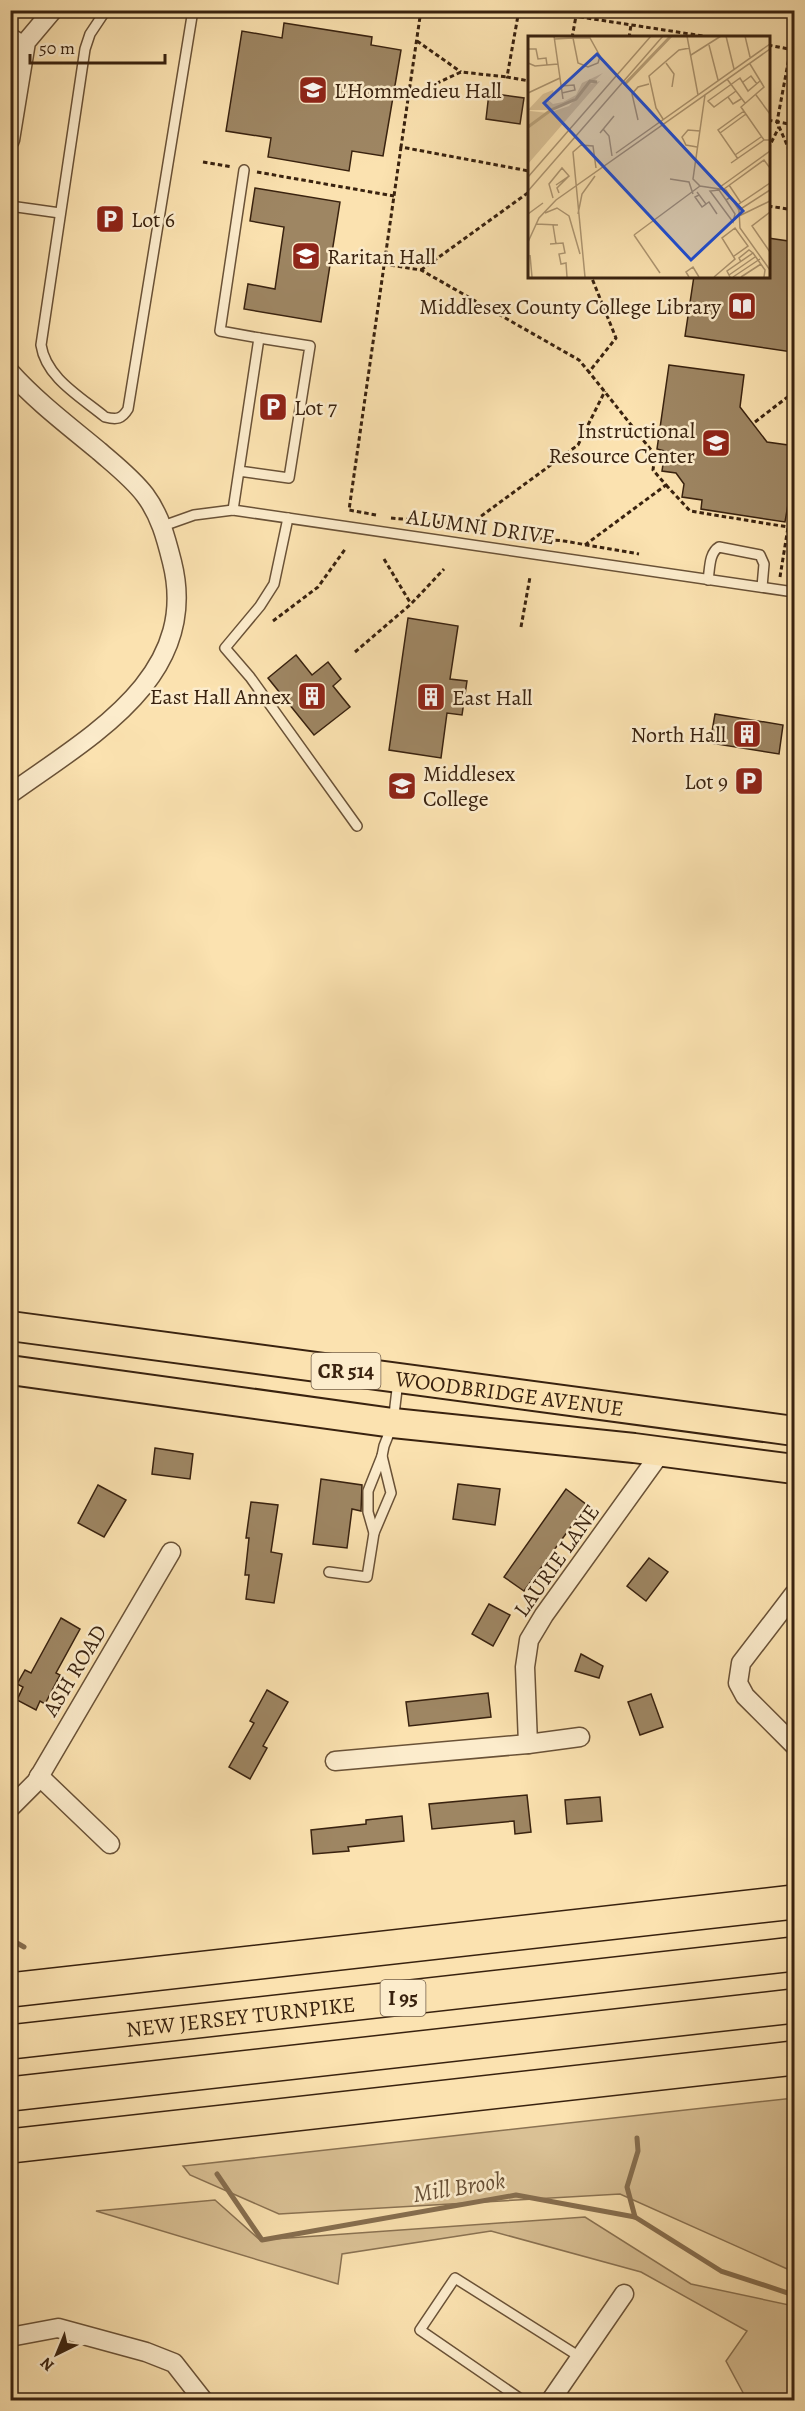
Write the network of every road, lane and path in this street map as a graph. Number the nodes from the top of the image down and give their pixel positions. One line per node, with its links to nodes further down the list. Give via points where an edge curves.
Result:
1 (53, 10): 15 (street)
2 (106, 10): 39 (lane, via 85,49)
3 (193, 10): 39 (lane, via 128,409 115,420 105,417 57,377 42,354)
4 (421, 10): 14 (path)
5 (519, 10): 19 (path)
6 (536, 10): 7 (path)
7 (576, 16): 8 (path); 11 (path)
8 (631, 25): 12 (path); 13 (path)
9 (795, 31): 17 (path)
10 (10, 32): 15 (lane)
11 (572, 36)
12 (629, 36)
13 (703, 36)
14 (417, 41): 18 (path); 22 (path)
15 (26, 42): 21 (street)
16 (769, 45): 17 (path)
17 (793, 50): 24 (path)
18 (461, 72): 19 (path); 22 (path)
19 (507, 77): 20 (path)
20 (528, 81)
21 (15, 87): 27 (street)
22 (408, 97): 29 (path)
23 (769, 120): 24 (path)
24 (777, 122): 25 (path); 26 (path)
25 (795, 125)
26 (779, 127): 28 (path); 30 (path)
27 (10, 140)
28 (769, 146)
29 (401, 147): 33 (path); 35 (path)
30 (795, 161)
31 (203, 162): 32 (path)
32 (244, 170): 35 (path); 43 (lane, via 220,331)
33 (528, 171)
34 (528, 193): 41 (path)
35 (394, 196): 40 (path)
36 (10, 206): 39 (lane)
37 (769, 206): 38 (path)
38 (795, 210)
39 (60, 213)
40 (383, 264): 41 (path); 53 (path)
41 (421, 270): 45 (path, via 579,360)
42 (592, 278): 45 (path, via 616,338)
43 (259, 338): 49 (lane); 49 (lane, via 310,346 289,478)
44 (10, 372): 56 (street, via 27,391 125,473 145,495)
45 (589, 372): 46 (path)
46 (605, 391): 50 (path, via 655,455 653,470); 55 (path, via 578,445)
47 (795, 392): 48 (path)
48 (755, 422)
49 (239, 471): 52 (lane)
50 (666, 485): 57 (path, via 690,511); 58 (path)
51 (795, 490): 57 (path)
52 (233, 510): 54 (lane, ALUMNI DRIVE); 56 (lane, ALUMNI DRIVE, via 194,515)
53 (349, 510)
54 (288, 518): 64 (lane, ALUMNI DRIVE); 72 (lane, via 274,584 225,648)
55 (469, 525)
56 (163, 526): 71 (street, via 177,580 177,602 174,630 158,668 104,726)
57 (788, 527): 63 (path)
58 (585, 544)
59 (346, 548): 68 (path, via 318,587)
60 (384, 559): 67 (path)
61 (444, 569): 67 (path)
62 (530, 577): 69 (path)
63 (780, 577)
64 (708, 579): 65 (lane, ALUMNI DRIVE); 65 (lane, via 712,558 719,547 760,555 764,564)
65 (762, 587): 66 (lane, ALUMNI DRIVE)
66 (795, 592)
67 (411, 604): 70 (path)
68 (273, 621)
69 (521, 627)
70 (355, 652)
71 (10, 794)
72 (357, 826)
73 (10, 1326): 75 (main road, WOODBRIDGE AVENUE / CR 514)
74 (10, 1370): 78 (main road, WOODBRIDGE AVENUE / CR 514)
75 (398, 1378): 76 (main road, WOODBRIDGE AVENUE / CR 514); 78 (lane)
76 (681, 1415): 77 (main road); 79 (main road, WOODBRIDGE AVENUE / CR 514)
77 (795, 1419)
78 (393, 1423): 80 (main road, WOODBRIDGE AVENUE / CR 514); 81 (lane)
79 (795, 1431)
80 (662, 1451): 82 (main road, WOODBRIDGE AVENUE / CR 514); 88 (street, LAURIE LANE, via 530,1640 525,1667)
81 (382, 1456): 83 (lane, via 369,1491 368,1512); 83 (lane, via 391,1493)
82 (795, 1469)
83 (374, 1533): 85 (lane, via 368,1577)
84 (171, 1552): 91 (street, ASH ROAD)
85 (329, 1572)
86 (795, 1594): 89 (street, via 741,1663 738,1683 745,1696)
87 (580, 1737): 88 (street)
88 (528, 1744): 90 (street)
89 (795, 1745)
90 (335, 1761)
91 (39, 1776): 92 (street, ASH ROAD); 93 (street)
92 (10, 1808)
93 (110, 1844)
94 (795, 1902): 96 (highway, I 95)
95 (795, 1954): 98 (highway, NEW JERSEY TURNPIKE / I 95)
96 (10, 1990)
97 (795, 2006): 100 (highway, I 95)
98 (10, 2042)
99 (795, 2058): 101 (highway)
100 (10, 2094)
101 (10, 2146)
102 (624, 2294): 104 (street)
103 (10, 2337): 105 (street, via 58,2328 146,2352 174,2363)
104 (580, 2358): 106 (lane, via 455,2278 420,2330); 107 (street)
105 (203, 2400)
106 (522, 2400)
107 (551, 2400)

